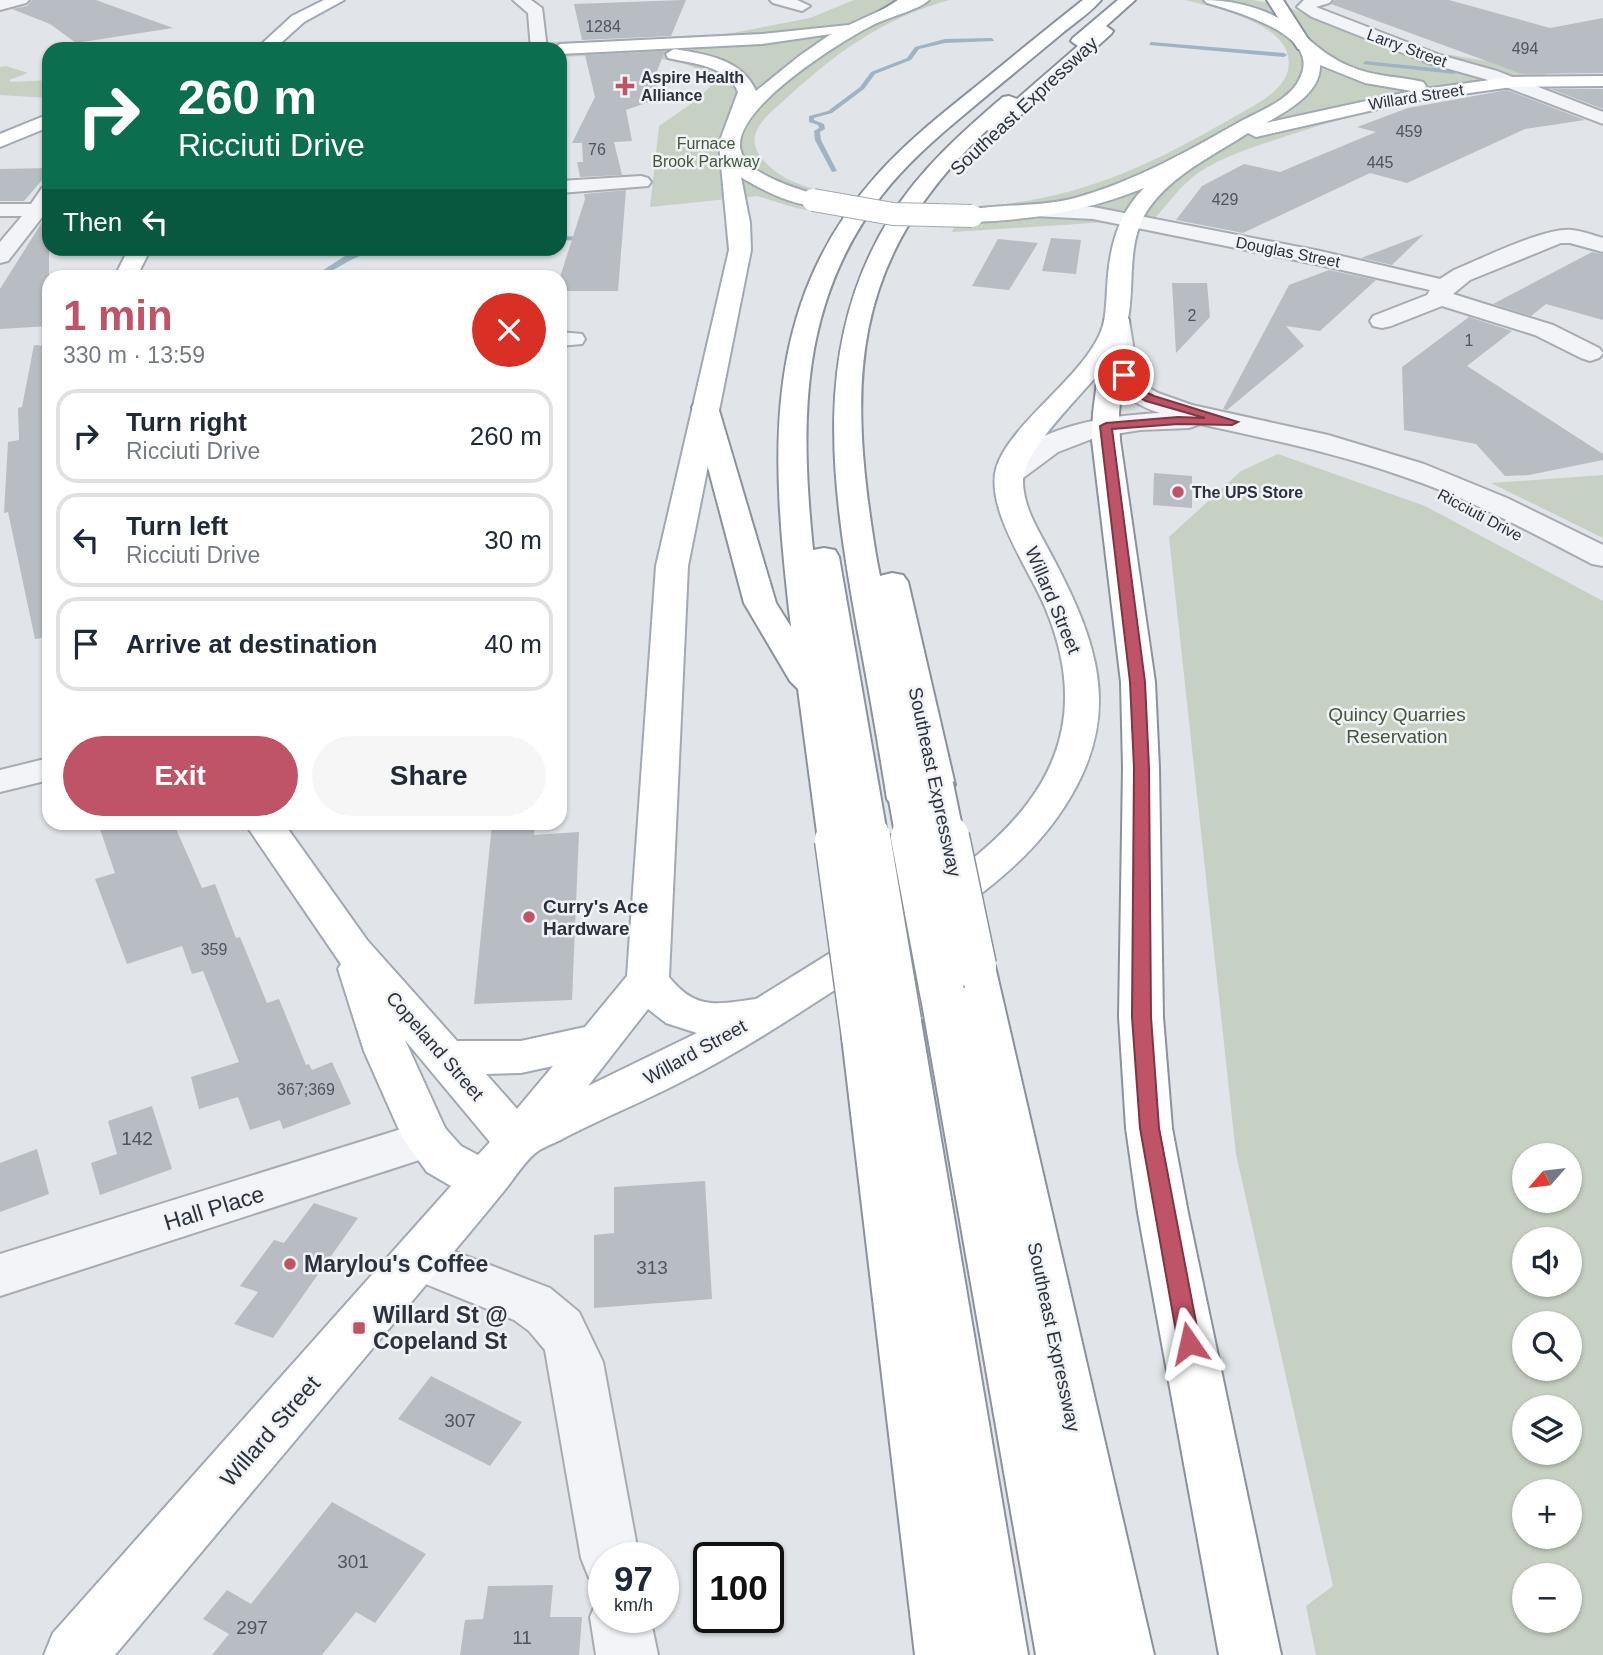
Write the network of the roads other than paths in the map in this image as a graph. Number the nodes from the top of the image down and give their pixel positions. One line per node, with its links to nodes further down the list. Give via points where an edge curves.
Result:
1 (21, 0): 13 (street)
2 (336, 0): 17 (main road, via 298,19)
3 (521, 0): 18 (street, via 536,11)
4 (778, 0): 14 (street)
5 (910, 0): 15 (main road)
6 (921, 0): 15 (main road)
7 (1093, 0): 50 (main road, Southeast Expressway, via 895,166 848,228 812,303 795,377 789,439 793,512)
8 (1107, 0): 55 (main road, via 911,168 866,229 832,304 813,397 814,487)
9 (1133, 0): 53 (main road, Southeast Expressway, via 964,158 904,244 881,304 869,376 870,461); 53 (main road, via 975,131 928,178 872,271 857,321 846,395 849,486)
10 (1212, 0): 19 (main road, via 1274,22)
11 (1275, 0): 19 (main road)
12 (1324, 0): 23 (street, Larry Street, via 1305,7 1426,56)
13 (0, 5)
14 (802, 6)
15 (887, 12): 16 (main road)
16 (869, 21): 20 (main road, via 762,39); 26 (main road, via 818,50)
17 (272, 42)
18 (538, 42)
19 (1305, 45): 23 (main road, Willard Street, via 1336,68 1385,82 1447,87); 27 (main road, via 1311,65 1306,84)
20 (567, 50)
21 (567, 50): 26 (main road, via 652,52 717,65 747,87)
22 (1598, 73): 23 (main road, Willard Street)
23 (1508, 81): 24 (street, Larry Street); 27 (main road, Willard Street, via 1389,100)
24 (1603, 118)
25 (42, 123): 28 (main road)
26 (734, 131): 35 (main road, bridge, via 735,158 750,173 813,200 875,212 972,216); 43 (main road, via 729,167 740,223 740,250)
27 (1233, 136): 29 (main road)
28 (0, 141)
29 (1191, 159): 35 (main road, via 1103,196); 36 (main road, via 1149,194)
30 (641, 182): 31 (street)
31 (567, 187)
32 (42, 204): 34 (street)
33 (42, 207): 38 (street)
34 (0, 211)
35 (1041, 211): 36 (street, Douglas Street)
36 (1130, 220): 39 (street, Douglas Street, via 1320,258); 40 (main road, via 1121,250)
37 (1603, 245): 39 (street, via 1571,236 1549,239 1462,275)
38 (0, 256)
39 (1442, 292): 41 (street); 42 (street, Douglas Street, via 1569,340)
40 (1117, 320): 44 (street, Ricciuti Drive, via 1124,375 1132,389 1160,403); 45 (main road); 47 (main road, via 1098,358 1023,445)
41 (1382, 321)
42 (1590, 353)
43 (705, 407): 50 (main road, via 760,603); 57 (main road, via 672,566)
44 (1232, 422): 45 (street, Ricciuti Drive); 46 (street, Ricciuti Drive)
45 (1106, 426): 47 (street, Ricciuti Drive, via 1051,443); 76 (main road, via 1138,682 1142,1017 1149,1128)
46 (1357, 453): 48 (street, Ricciuti Drive, via 1473,492); 49 (street, Ricciuti Drive)
47 (1009, 475): 59 (main road, Willard Street, via 1013,509 1070,630 1081,667 1078,739 1066,774 1023,836 979,877)
48 (1603, 557)
49 (1603, 579)
50 (816, 695): 55 (main road, Southeast Expressway)
51 (42, 771): 52 (street)
52 (0, 780)
53 (921, 792): 58 (main road, bridge)
54 (269, 830): 56 (main road, Copeland Street)
55 (852, 834): 60 (main road, Southeast Expressway, bridge)
56 (352, 950): 62 (main road, Copeland Street); 63 (main road, Copeland Street, via 386,1051)
57 (648, 979): 59 (main road, via 660,997 686,1016 705,1020); 61 (main road, Willard Street)
58 (958, 979): 74 (main road); 75 (main road, Southeast Expressway)
59 (771, 1009): 64 (main road, Willard Street, via 666,1070)
60 (881, 1029): 72 (main road, Southeast Expressway); 73 (main road)
61 (602, 1039): 62 (main road, via 521,1057); 64 (main road, Willard Street)
62 (445, 1058): 64 (main road, Copeland Street)
63 (427, 1139): 65 (main road, Copeland Street, via 444,1159); 67 (street, Hall Place)
64 (518, 1142): 65 (main road, Willard Street)
65 (484, 1182): 66 (main road, Willard Street)
66 (419, 1259): 68 (street, via 533,1304 561,1327 576,1362); 70 (main road, Willard Street)
67 (0, 1275)
68 (607, 1542)
69 (623, 1633): 71 (street)
70 (75, 1655)
71 (627, 1655)
72 (946, 1655)
73 (997, 1655)
74 (1067, 1655)
75 (1123, 1655)
76 (1250, 1655)

